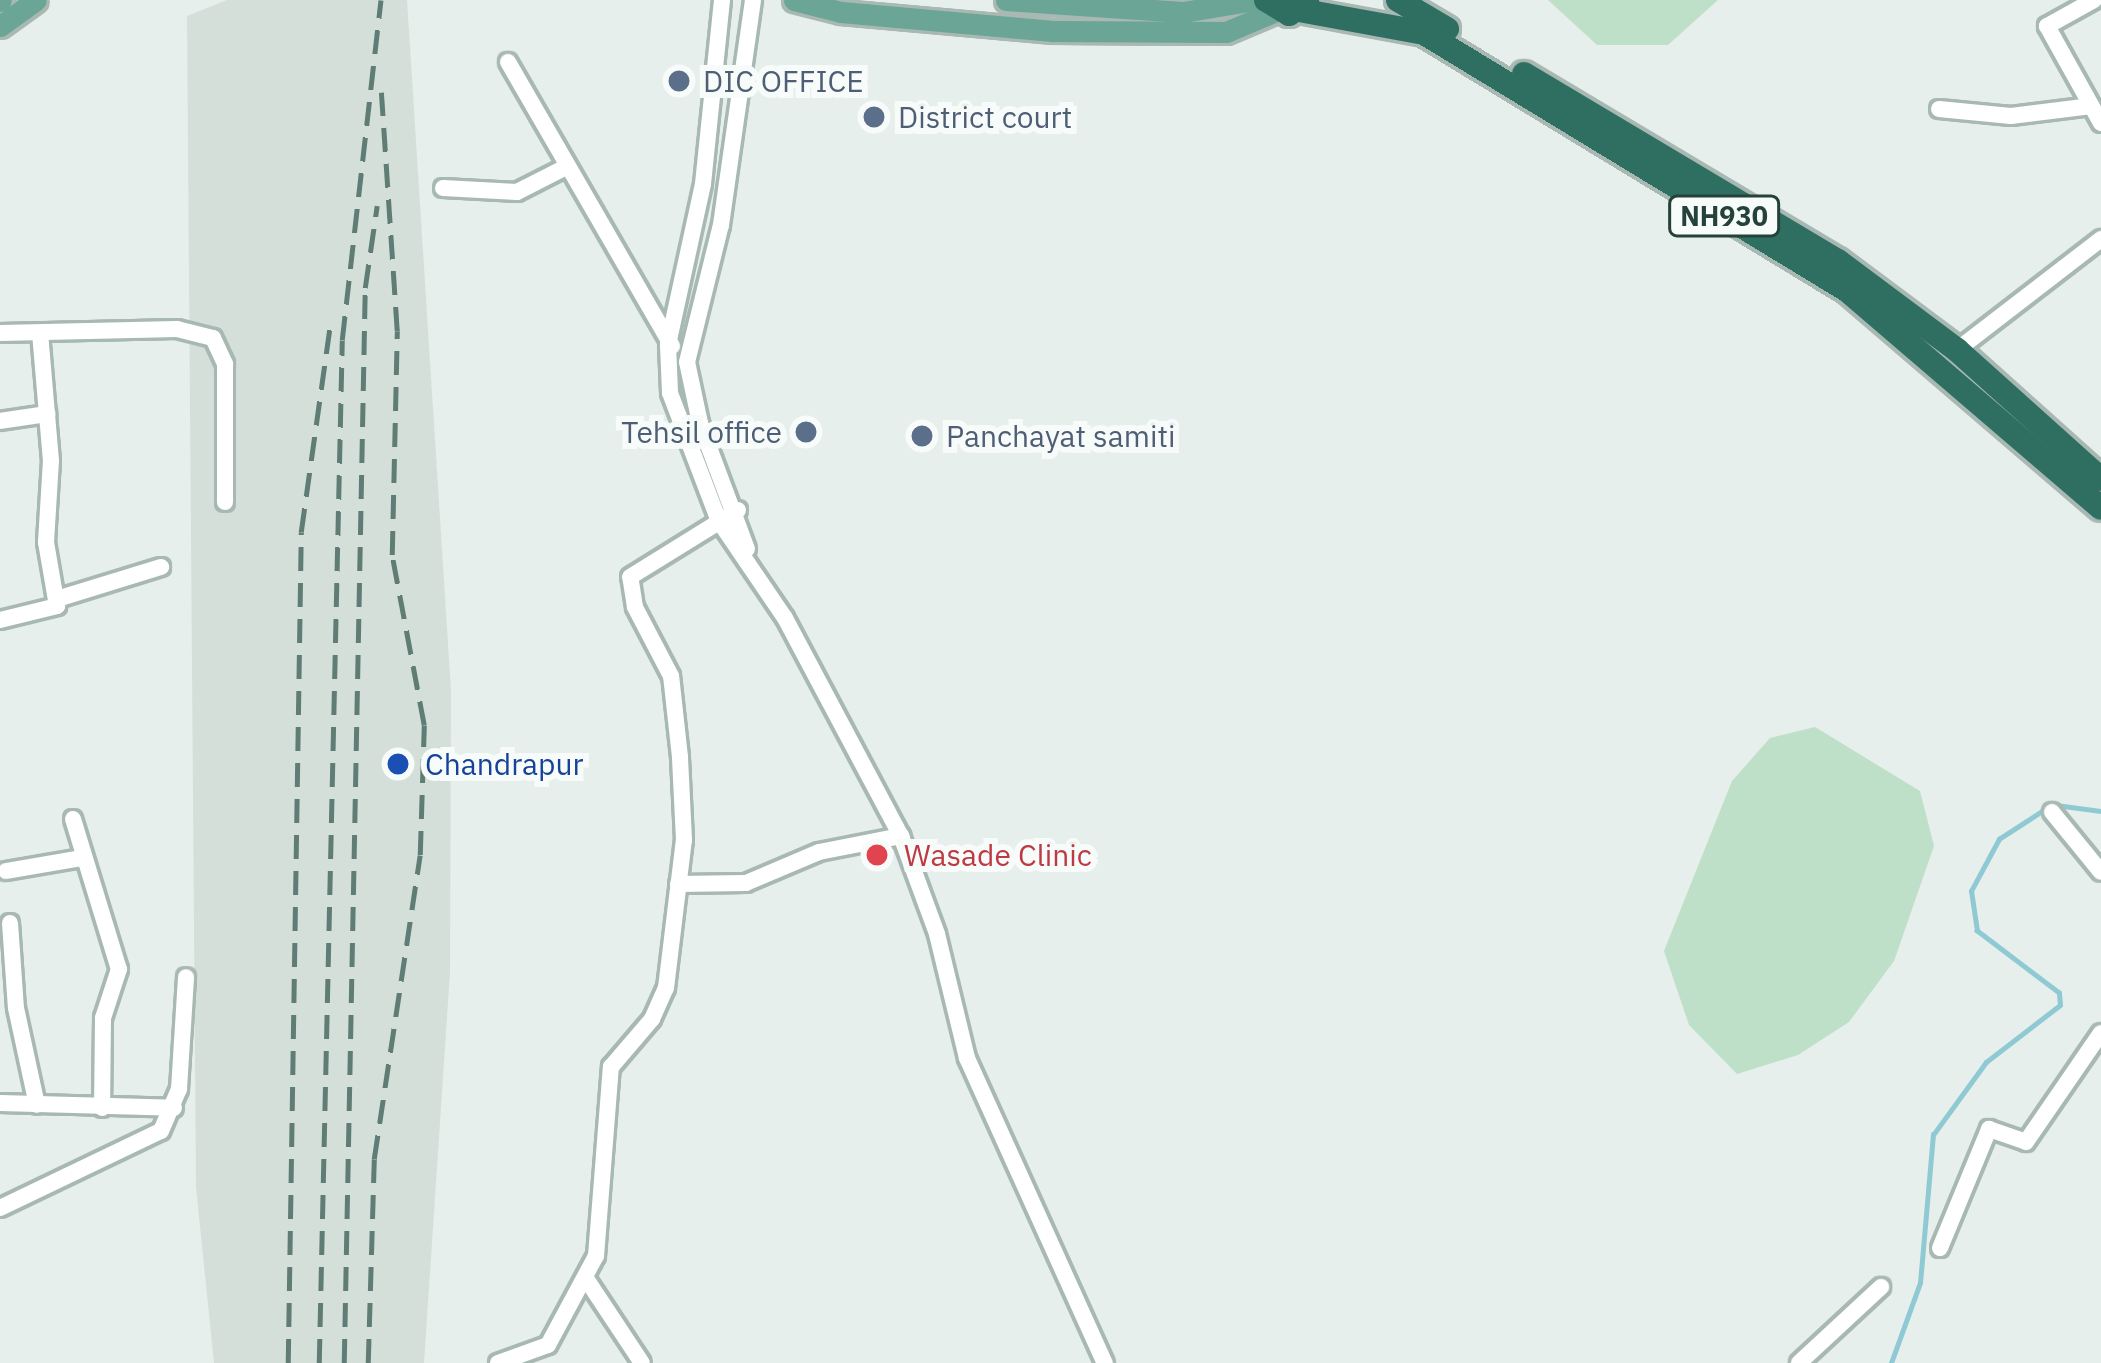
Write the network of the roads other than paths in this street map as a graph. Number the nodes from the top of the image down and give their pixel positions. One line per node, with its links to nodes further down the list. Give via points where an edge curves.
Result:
1 (36, 0): 10 (main road)
2 (722, 0): 20 (street, via 703,184)
3 (753, 0): 21 (street, via 721,225)
4 (794, 0): 8 (main road, via 842,13 1053,31 1226,32)
5 (1006, 0): 9 (main road)
6 (1397, 0): 22 (highway, NH930, via 1838,261)
7 (2094, 0): 12 (street, via 2048,26)
8 (1281, 4): 9 (main road); 27 (highway, NH930, via 1424,33 1849,291)
9 (1181, 6)
10 (0, 26)
11 (508, 62): 15 (street)
12 (2091, 106): 13 (street, via 2012,116); 14 (street)
13 (1940, 109)
14 (2101, 123)
15 (568, 166): 16 (street, via 517,192); 20 (street)
16 (443, 188)
17 (2101, 239): 22 (street)
18 (40, 333): 19 (street); 23 (street); 26 (street, via 177,329 213,338 225,364)
19 (0, 334)
20 (668, 344): 21 (street); 29 (street, via 679,423)
21 (690, 350): 28 (street, via 700,423)
22 (1957, 350): 25 (highway, NH930)
23 (46, 414): 24 (street); 32 (street, via 46,542)
24 (0, 421)
25 (2101, 478)
26 (225, 502)
27 (2101, 508)
28 (738, 510): 29 (street); 30 (street)
29 (719, 521): 30 (street); 40 (street, via 630,577 635,607 671,676 683,807)
30 (749, 556): 36 (street)
31 (161, 567): 32 (street)
32 (57, 599): 33 (street, via 34,616)
33 (0, 620)
34 (2052, 812): 39 (street)
35 (73, 819): 37 (street)
36 (901, 836): 40 (street, via 819,852 746,883); 56 (street, via 937,934 967,1058)
37 (82, 858): 38 (street); 46 (street, via 119,969 104,1018)
38 (6, 871)
39 (2101, 872)
40 (678, 884): 50 (street, via 662,1003 611,1067 601,1240)
41 (10, 923): 45 (street, via 16,1012)
42 (186, 977): 47 (street)
43 (2101, 1033): 49 (street, via 2026,1142 1989,1129)
44 (0, 1103): 45 (street)
45 (37, 1105): 46 (street)
46 (102, 1108): 47 (street)
47 (174, 1108): 48 (street, via 150,1138)
48 (0, 1208)
49 (1940, 1248)
50 (585, 1276): 52 (street); 55 (street)
51 (1881, 1287): 57 (street)
52 (548, 1345): 53 (street); 54 (street)
53 (498, 1363)
54 (562, 1363)
55 (642, 1363)
56 (1105, 1363)
57 (1799, 1363)

